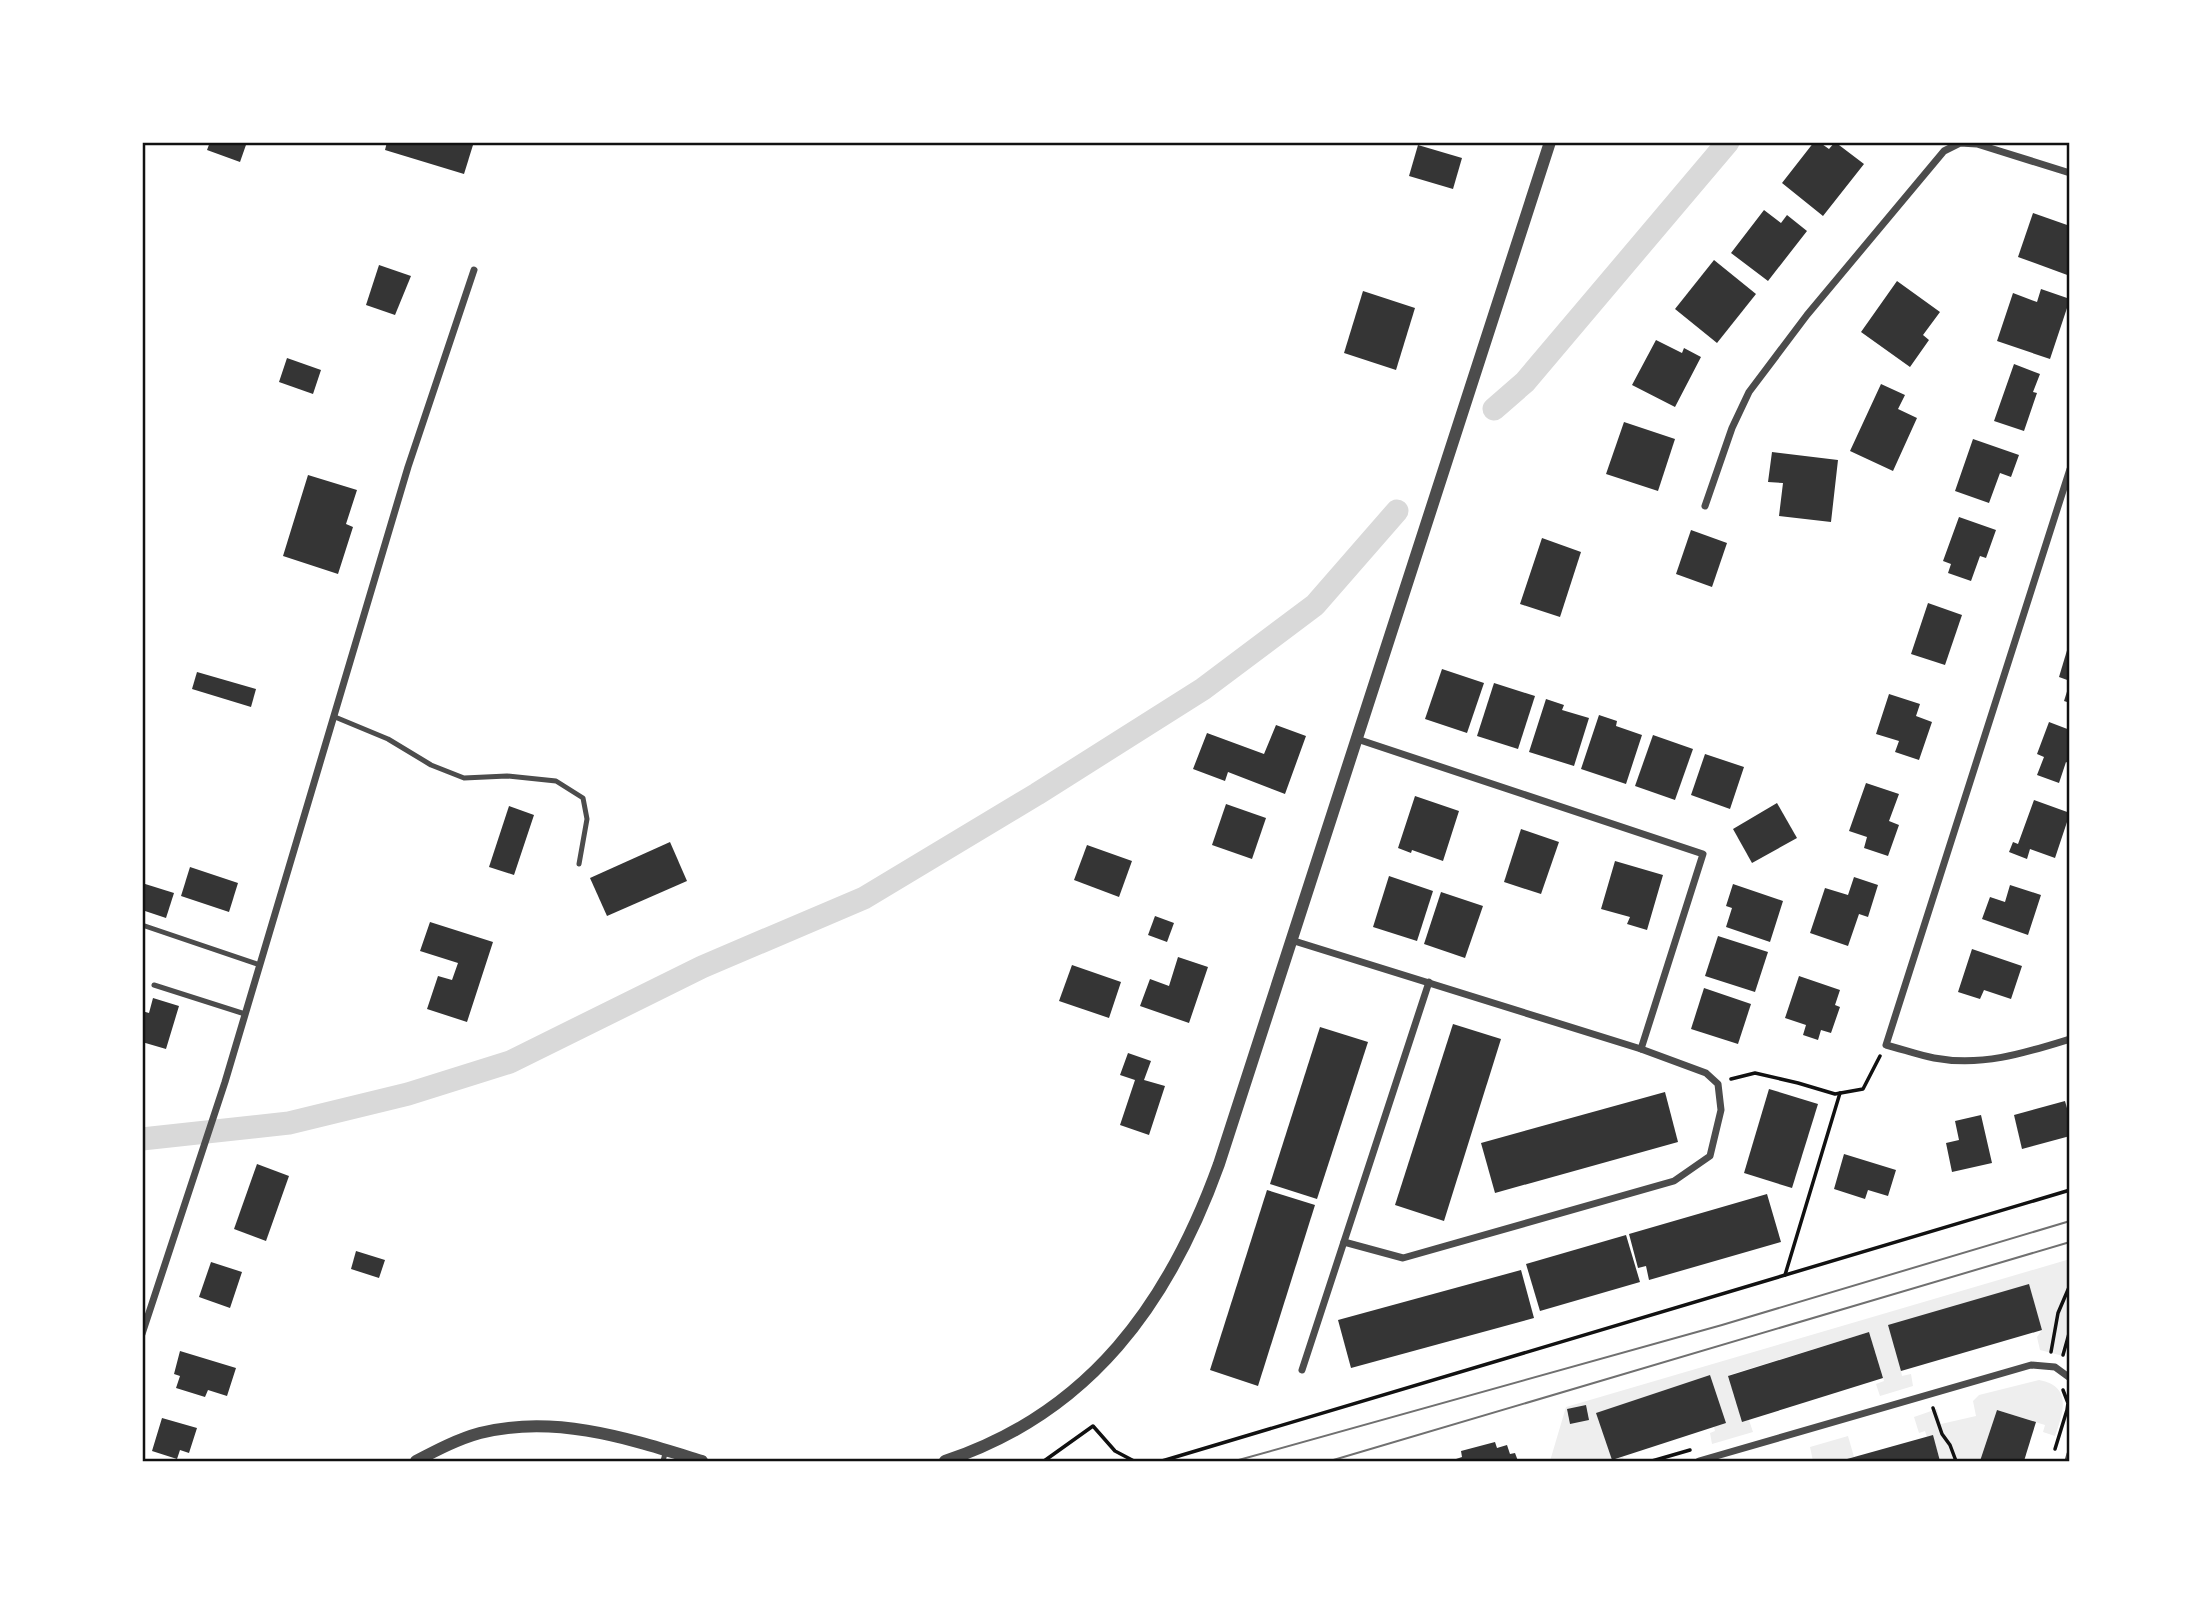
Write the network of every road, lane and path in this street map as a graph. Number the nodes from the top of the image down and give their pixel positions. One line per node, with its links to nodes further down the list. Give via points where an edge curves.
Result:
1 (1550, 142): 9 (street)
2 (2070, 173): 7 (street, via 1977,144 1960,143 1944,151 1749,392)
3 (474, 270): 8 (street, via 408,467)
4 (2070, 470): 5 (street)
5 (2061, 497): 6 (street); 18 (street)
6 (2070, 500)
7 (1705, 506)
8 (335, 717): 10 (lane, via 464,778 556,781 583,798 587,819); 13 (street)
9 (1357, 739): 12 (street); 19 (street, via 1703,854)
10 (579, 864)
11 (142, 925): 13 (lane)
12 (1291, 940): 14 (street); 37 (street, via 1211,1186 1164,1285 1121,1343 1058,1403 1010,1434)
13 (260, 965): 16 (street)
14 (1429, 982): 19 (street); 23 (street)
15 (154, 985): 16 (lane)
16 (246, 1014): 27 (street)
17 (2070, 1039): 18 (street, via 1986,1061 1934,1058)
18 (1886, 1045): 21 (path, via 1863,1089)
19 (1640, 1049): 20 (street, via 1706,1073)
20 (1718, 1084): 21 (path, via 1755,1073); 23 (street, via 1721,1110 1710,1156 1674,1181 1403,1258)
21 (1840, 1093): 24 (path)
22 (2070, 1190): 24 (path)
23 (1344, 1242): 28 (street)
24 (1785, 1275): 40 (path)
25 (2070, 1285): 26 (path, via 2050,1352 2063,1356)
26 (2070, 1330)
27 (142, 1334)
28 (1303, 1370)
29 (2070, 1378): 41 (street, via 2055,1367 2031,1365)
30 (2061, 1387): 32 (path, via 2067,1410)
31 (1932, 1405): 42 (path)
32 (2053, 1453)
33 (2070, 1454): 43 (street)
34 (664, 1456): 35 (street, via 610,1434 514,1427 459,1440); 36 (street)
35 (416, 1461)
36 (702, 1461)
37 (945, 1461)
38 (1044, 1461): 39 (path, via 1093,1426 1115,1451)
39 (1134, 1461)
40 (1162, 1461)
41 (1699, 1461)
42 (1956, 1461)
43 (2068, 1461)

